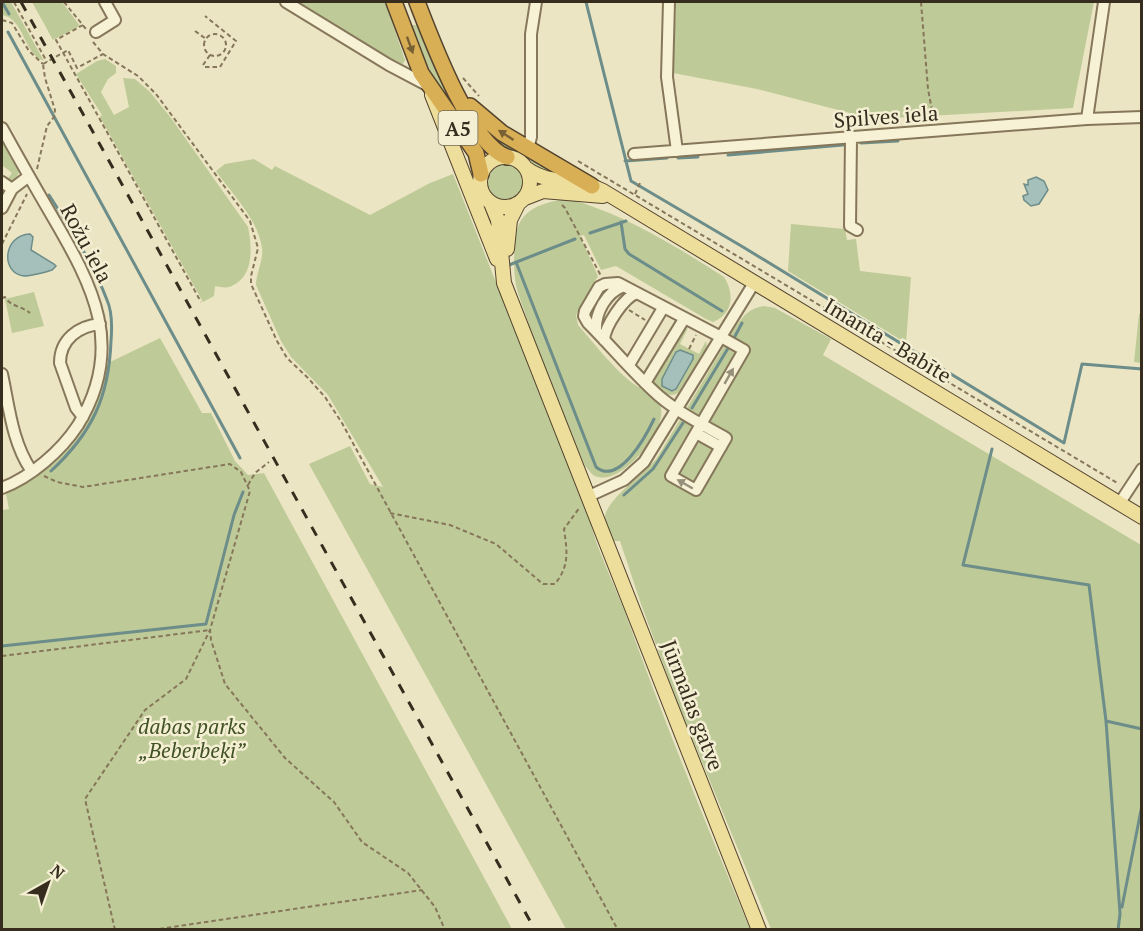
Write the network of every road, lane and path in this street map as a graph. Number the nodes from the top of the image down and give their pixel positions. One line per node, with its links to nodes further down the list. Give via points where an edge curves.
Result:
1 (14, 2): 20 (path)
2 (64, 2): 18 (path, via 83,25 56,40)
3 (105, 2): 15 (street, via 115,20)
4 (286, 2): 22 (street)
5 (394, 2): 22 (highway, A5, one-way to 22)
6 (417, 2): 21 (highway, A5, via 437,54)
7 (536, 2): 29 (street, via 531,34)
8 (669, 2): 30 (street, via 667,77)
9 (921, 2): 27 (path)
10 (1104, 2): 25 (street)
11 (206, 16): 13 (path)
12 (2, 20): 20 (path, via 12,23 29,51)
13 (220, 28): 16 (path); 19 (path, via 236,41 220,67 204,66)
14 (195, 31): 17 (path)
15 (96, 32)
16 (218, 35): 17 (path); 19 (path, via 224,39 225,47 218,56)
17 (206, 39): 19 (path, via 205,50)
18 (63, 53): 20 (path); 55 (path); 82 (path, via 68,50 77,68 103,54 138,76 156,93 250,221 258,248 251,284 277,341 287,358 325,397)
19 (210, 55)
20 (45, 63): 36 (path, via 45,78 55,110 46,126)
21 (458, 82): 23 (path); 29 (highway, one-way to 21, via 488,122); 32 (highway, A5, via 489,146)
22 (429, 87): 35 (highway, A5, via 476,153); 49 (main road, A5)
23 (478, 96)
24 (1142, 117): 25 (street, Spilves iela)
25 (1087, 119): 27 (street, Spilves iela)
26 (2, 128): 36 (street, Rožu iela)
27 (935, 132): 28 (street, Spilves iela)
28 (851, 138): 30 (street, Spilves iela); 47 (street, via 850,226)
29 (528, 149): 39 (highway)
30 (677, 151): 31 (street, Spilves iela)
31 (634, 154)
32 (507, 157): 34 (main road, via 519,161); 35 (main road, via 494,159)
33 (576, 161): 79 (path)
34 (527, 170): 39 (main road, Imanta - Babīte, via 543,179); 44 (main road, via 530,187)
35 (481, 174): 45 (main road, via 482,193)
36 (31, 179): 41 (street); 48 (path); 61 (street, Rožu iela, via 85,274)
37 (2, 182): 41 (street)
38 (640, 183): 40 (path)
39 (592, 186): 43 (main road, Imanta - Babīte)
40 (638, 188)
41 (12, 189): 46 (street)
42 (557, 192): 43 (main road, Imanta - Babīte); 44 (main road, Imanta - Babīte, via 543,191); 51 (path, via 558,201 566,208)
43 (614, 199): 50 (main road, Imanta - Babīte)
44 (521, 201): 45 (main road, via 504,208); 49 (main road, via 510,220)
45 (491, 203): 49 (main road, via 498,220)
46 (2, 208)
47 (857, 231)
48 (2, 244)
49 (502, 272): 80 (main road, Jūrmalas gatve)
50 (754, 283): 64 (street); 81 (main road, Imanta - Babīte)
51 (605, 284): 52 (street); 63 (street, via 585,311 588,324)
52 (624, 286): 53 (street); 63 (street, via 606,299 597,316)
53 (636, 293): 56 (street); 57 (street)
54 (2, 298): 58 (path)
55 (201, 302)
56 (622, 305): 60 (path); 65 (street)
57 (663, 308): 59 (street); 67 (street)
58 (30, 313)
59 (684, 319): 62 (street); 69 (street)
60 (645, 320)
61 (100, 324): 72 (street, Rožu iela, via 99,373); 72 (street, via 77,330 60,356 76,408)
62 (700, 327): 64 (street); 66 (path)
63 (596, 331): 65 (street)
64 (721, 338): 71 (street); 73 (street, one-way to 64, via 744,351)
65 (604, 340): 67 (street)
66 (689, 349)
67 (630, 365): 69 (street)
68 (2, 374): 70 (street)
69 (645, 383): 71 (street)
70 (5, 405): 76 (street)
71 (676, 409): 73 (street); 80 (street, via 634,472)
72 (83, 417): 76 (street, Rožu iela, via 62,446)
73 (699, 428): 73 (street, one-way to 73, via 726,438 696,490 671,476)
74 (268, 462): 77 (path)
75 (1142, 469): 79 (street)
76 (31, 470): 77 (path, via 83,488 230,464); 78 (street, Rožu iela)
77 (248, 484): 84 (path, via 250,491)
78 (2, 488)
79 (1129, 490): 81 (street)
80 (589, 496): 82 (path, via 564,529 564,573 555,584 543,584 496,544 450,525); 91 (main road, Jūrmalas gatve)
81 (1119, 504): 83 (main road, Imanta - Babīte)
82 (390, 513): 90 (path)
83 (1142, 517)
84 (210, 630): 85 (path); 86 (path, via 225,684 285,758 334,802 362,842 408,873); 87 (path, via 186,679 145,710 85,799)
85 (2, 656)
86 (422, 890): 88 (path); 89 (path)
87 (115, 930)
88 (152, 930)
89 (445, 930)
90 (618, 930)
91 (759, 930)

